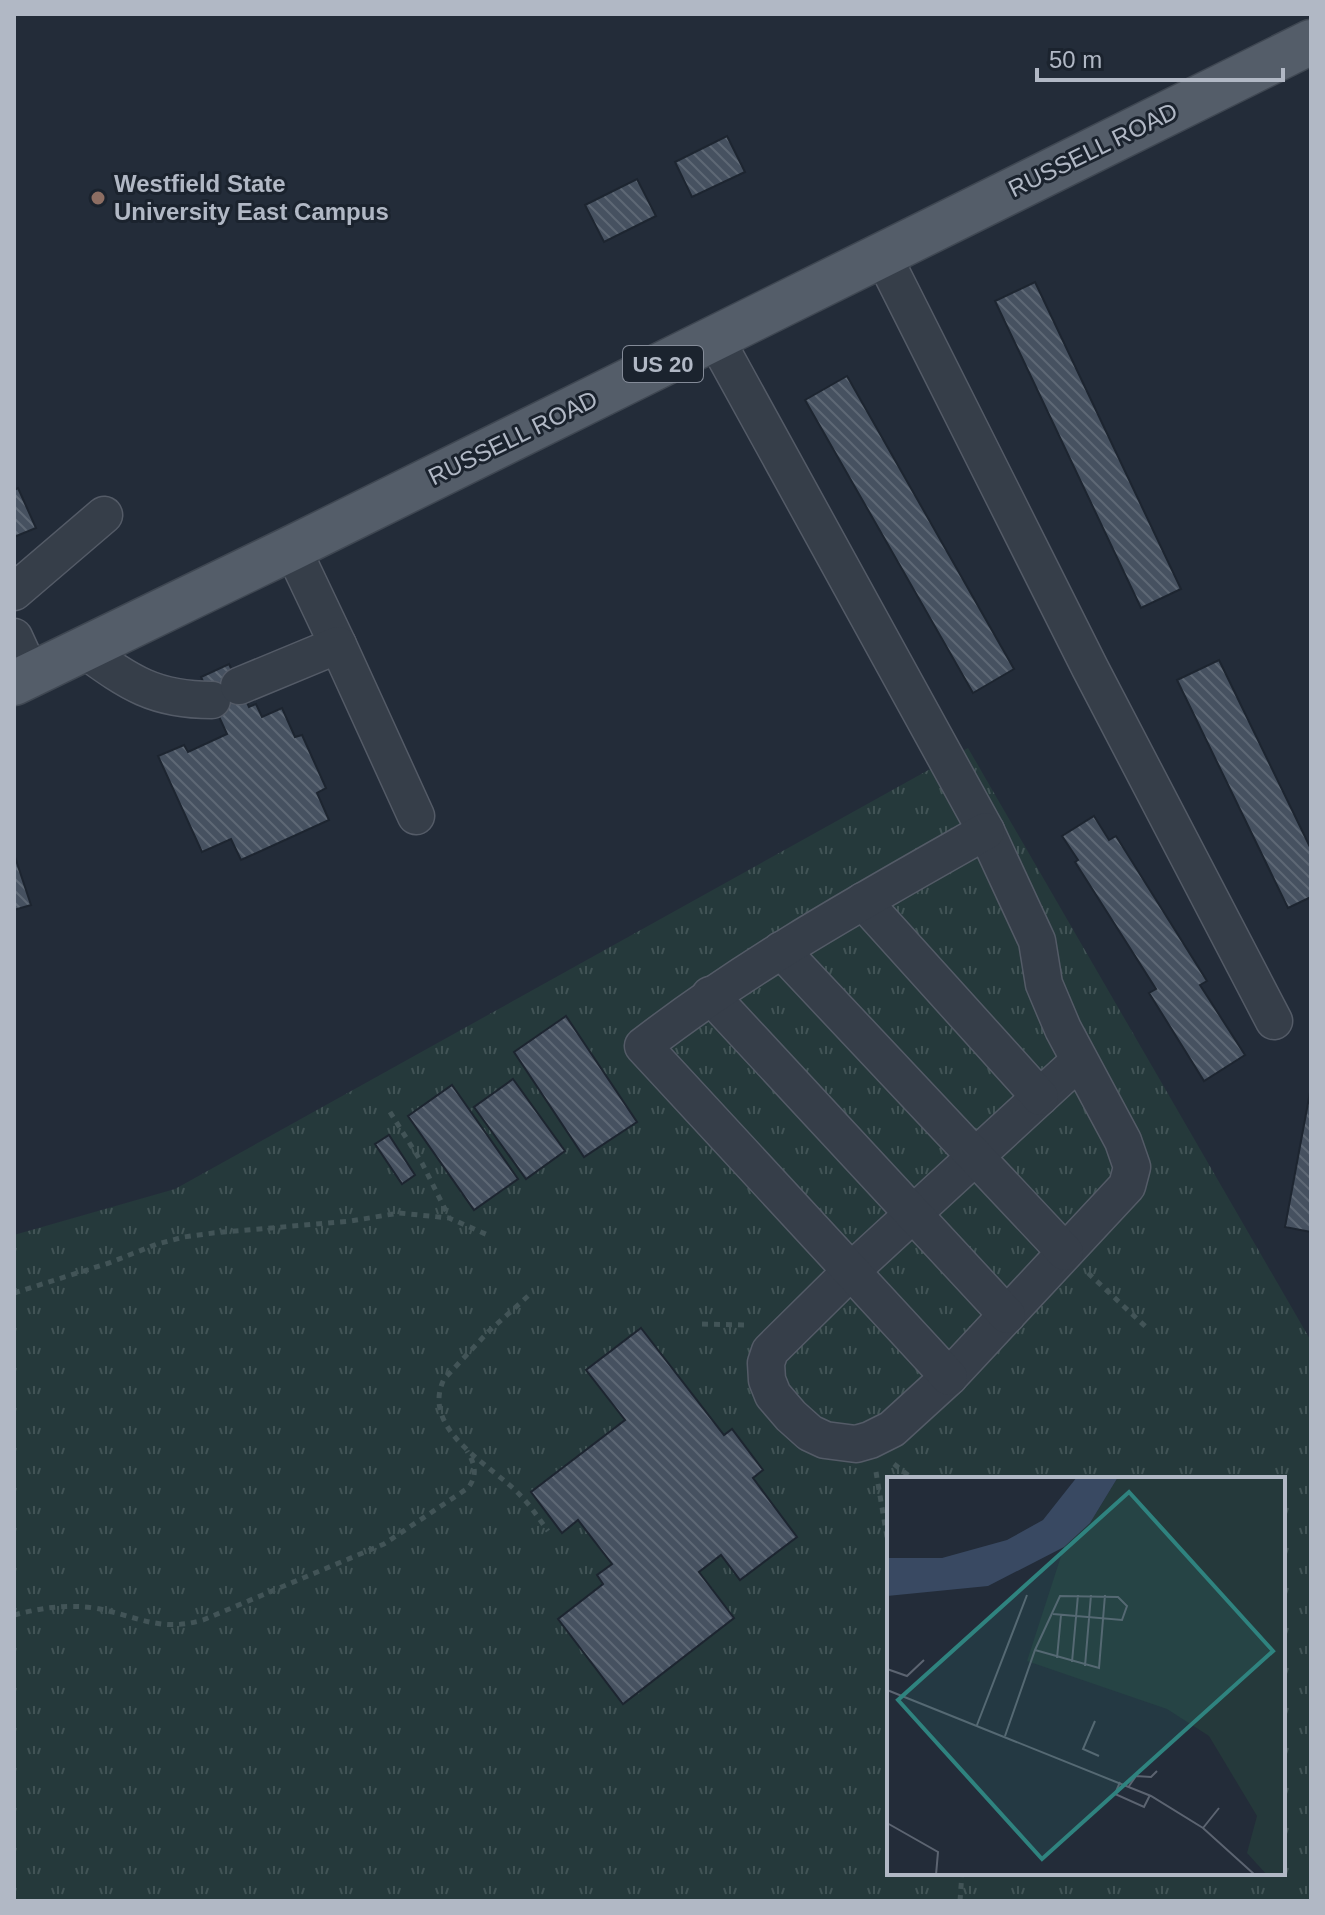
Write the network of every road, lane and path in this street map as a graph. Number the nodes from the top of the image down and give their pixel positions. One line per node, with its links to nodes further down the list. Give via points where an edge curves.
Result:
1 (1311, 42): 2 (main road, RUSSELL ROAD / US 20)
2 (882, 254): 3 (main road, RUSSELL ROAD / US 20); 15 (lane)
3 (715, 338): 5 (main road, RUSSELL ROAD / US 20); 11 (lane)
4 (104, 515): 6 (lane)
5 (292, 548): 7 (lane); 8 (main road, RUSSELL ROAD / US 20)
6 (14, 592)
7 (338, 645): 8 (lane, via 225,693 166,697 129,682); 10 (lane)
8 (83, 649): 9 (main road, RUSSELL ROAD / US 20)
9 (20, 664)
10 (416, 816)
11 (986, 831): 12 (lane); 16 (lane, via 1037,941 1044,984)
12 (863, 901): 13 (lane); 17 (lane)
13 (781, 950): 14 (lane); 19 (lane)
14 (710, 995): 20 (lane); 24 (lane, via 643,1046)
15 (1274, 1021)
16 (1079, 1061): 17 (lane); 23 (lane, via 1132,1167 1127,1186)
17 (1040, 1097): 19 (lane)
18 (390, 1112): 21 (path)
19 (975, 1157): 20 (lane); 23 (lane)
20 (912, 1215): 24 (lane); 27 (lane)
21 (449, 1218): 22 (path); 25 (path, via 399,1213 184,1237)
22 (490, 1236)
23 (1065, 1252): 27 (lane); 28 (path)
24 (851, 1271): 29 (lane); 30 (lane, via 770,1351 767,1380 780,1405 810,1433 840,1444)
25 (14, 1293)
26 (528, 1296): 31 (path, via 441,1386 444,1418)
27 (1007, 1315): 29 (lane)
28 (1146, 1327)
29 (949, 1377): 30 (lane, via 892,1429)
30 (870, 1440): 33 (path)
31 (467, 1451): 32 (path, via 521,1496); 34 (path, via 475,1468 468,1488 384,1544 203,1620 172,1626 60,1606)
32 (548, 1531)
33 (887, 1538)
34 (14, 1615)
35 (962, 1875): 36 (path)
36 (960, 1901)

